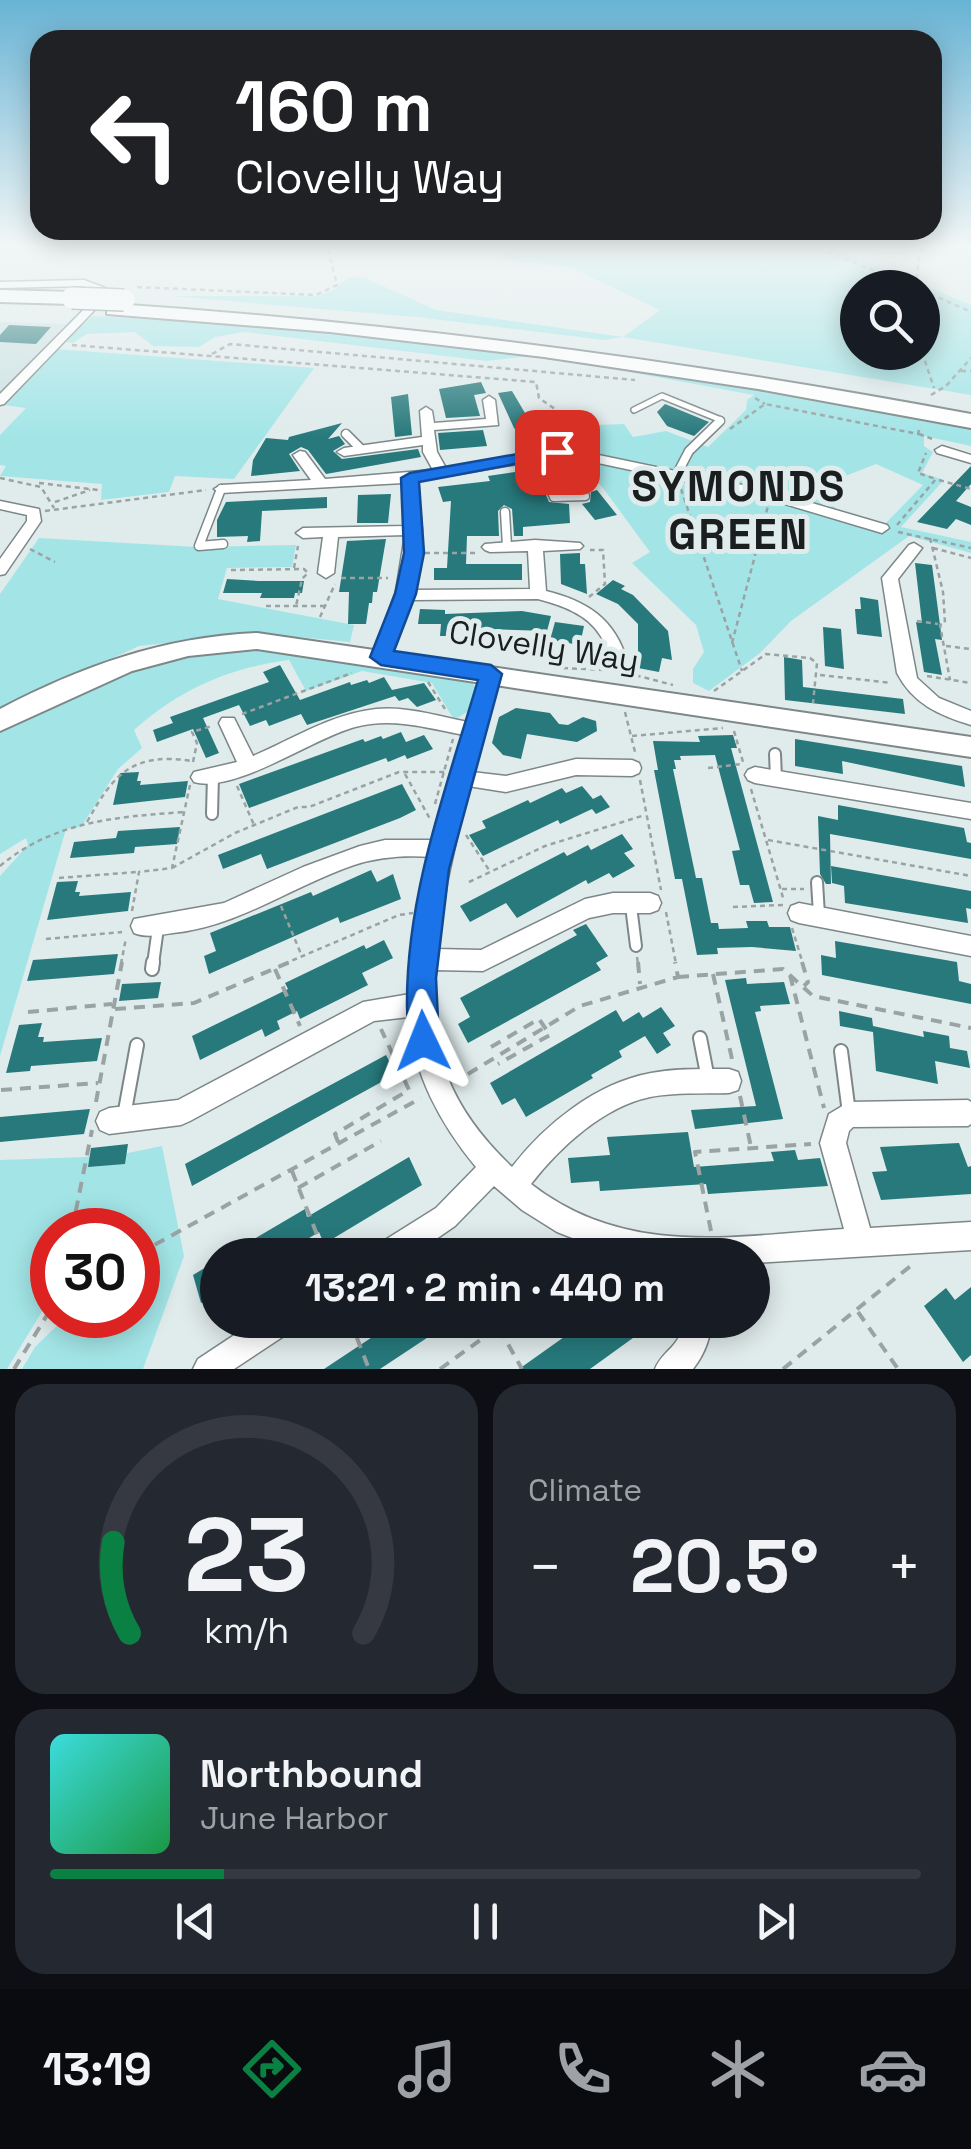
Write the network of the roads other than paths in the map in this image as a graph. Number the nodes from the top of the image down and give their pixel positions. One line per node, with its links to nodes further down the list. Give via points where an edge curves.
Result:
1 (73, 309): 5 (street, via 55,344)
2 (197, 309): 9 (highway, via 556,349)
3 (247, 309): 6 (highway, via 539,336)
4 (489, 400): 11 (street, via 493,422)
5 (0, 401)
6 (971, 409)
7 (634, 410): 19 (lane, via 662,396 721,420)
8 (426, 411): 11 (street)
9 (971, 421)
10 (346, 434): 13 (lane)
11 (428, 434): 13 (street); 18 (street)
12 (937, 445): 17 (street)
13 (360, 448): 14 (street)
14 (344, 452)
15 (538, 454): 18 (street); 19 (street, via 565,452); 23 (lane, via 554,498)
16 (300, 455): 21 (street)
17 (971, 459)
18 (442, 473): 20 (street)
19 (677, 474): 26 (street)
20 (410, 478): 21 (street); 27 (street)
21 (320, 482): 22 (street)
22 (221, 488): 30 (lane, via 199,546)
23 (585, 496)
24 (0, 505): 35 (street, via 34,512)
25 (505, 512): 33 (lane)
26 (887, 529)
27 (415, 530): 29 (street); 37 (street)
28 (304, 532): 29 (street)
29 (331, 532): 36 (street, via 333,575)
30 (223, 544)
31 (535, 546): 32 (street); 33 (street); 38 (street)
32 (575, 546)
33 (499, 547)
34 (923, 548): 42 (street, via 890,578 908,679 944,710)
35 (0, 570)
36 (301, 571)
37 (407, 587): 38 (street); 39 (street)
38 (538, 594): 40 (street, via 578,607 611,632)
39 (372, 663): 41 (street, Clovelly Way); 44 (street, Clovelly Way, via 256,641 175,649 94,672)
40 (615, 668)
41 (491, 674): 45 (street); 46 (street, Clovelly Way)
42 (971, 718)
43 (232, 719): 49 (street)
44 (0, 721)
45 (465, 729): 49 (street, via 392,716 363,718); 51 (street)
46 (971, 747)
47 (775, 754): 52 (lane)
48 (632, 768): 51 (street, via 576,767 506,784)
49 (217, 770): 54 (lane)
50 (749, 770): 52 (street)
51 (457, 774): 55 (street)
52 (776, 778): 53 (street)
53 (971, 812)
54 (212, 814)
55 (445, 839): 59 (street, via 390,845 212,917); 62 (street)
56 (818, 886): 58 (lane)
57 (640, 903): 60 (lane); 62 (street, via 584,909 483,961)
58 (802, 916): 61 (street)
59 (143, 927): 63 (lane)
60 (636, 946)
61 (971, 946)
62 (425, 959): 64 (street)
63 (152, 969)
64 (421, 1004): 71 (street, via 371,1010 181,1112); 72 (street, via 423,1041 436,1079 455,1120)
65 (700, 1038): 68 (lane)
66 (137, 1046): 71 (lane)
67 (840, 1051): 70 (lane)
68 (719, 1082): 73 (street, via 627,1092 551,1140)
69 (968, 1114): 70 (street)
70 (850, 1115): 77 (street, via 838,1123 833,1142)
71 (105, 1118)
72 (493, 1167): 73 (street); 75 (street, via 445,1222)
73 (513, 1187): 76 (street, via 563,1222)
74 (971, 1236): 77 (street)
75 (417, 1238)
76 (602, 1238)
77 (861, 1243): 78 (street)
78 (770, 1248)
79 (255, 1338): 81 (street)
80 (694, 1338): 82 (street, via 684,1360)
81 (208, 1369)
82 (670, 1369)

